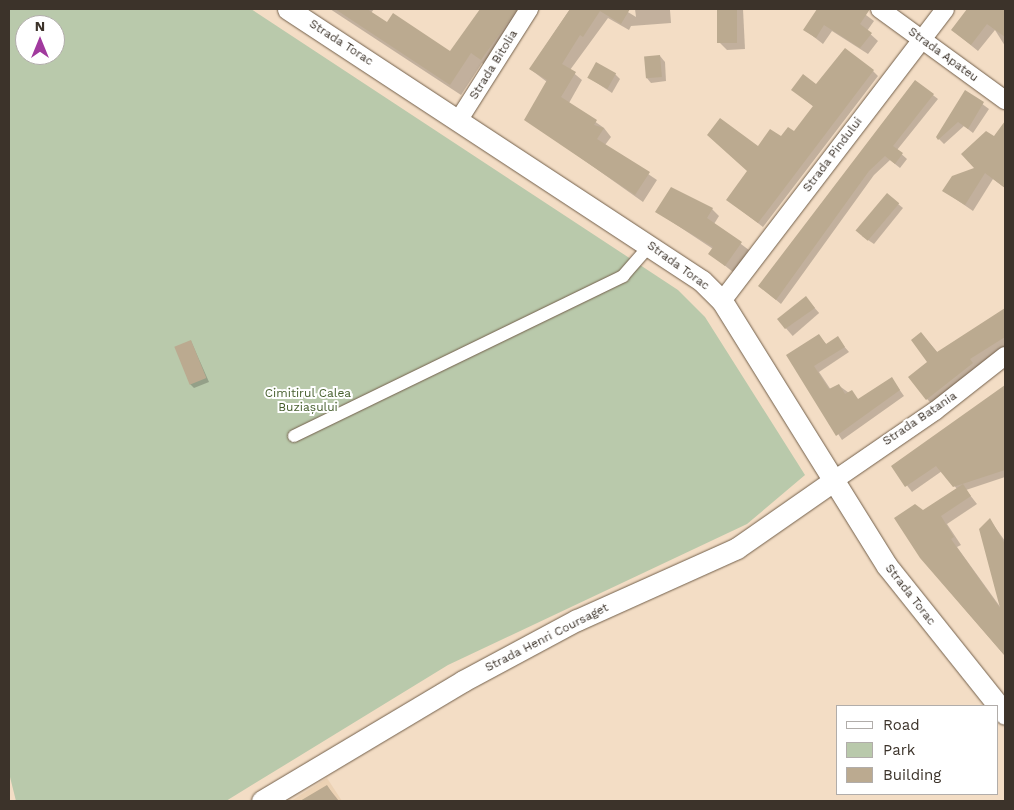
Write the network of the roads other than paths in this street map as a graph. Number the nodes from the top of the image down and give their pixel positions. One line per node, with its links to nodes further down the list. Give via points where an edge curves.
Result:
1 (288, 9): 7 (street, Strada Torac)
2 (529, 9): 7 (street, Strada Bitolia)
3 (880, 9): 5 (street, Strada Apateu)
4 (945, 9): 5 (street, Strada Pindului)
5 (922, 39): 6 (street, Strada Apateu); 9 (street, Strada Pindului)
6 (1005, 100)
7 (458, 121): 8 (street, Strada Torac)
8 (650, 245): 9 (street, Strada Torac, via 702,281); 11 (street, via 624,276)
9 (722, 301): 12 (street, Strada Torac)
10 (1005, 356): 12 (street, Strada Batania, via 935,411)
11 (294, 436)
12 (833, 481): 13 (street, Strada Torac, via 887,566); 14 (street, Strada Henri Coursaget, via 737,548 568,625)
13 (998, 705)
14 (262, 801)

